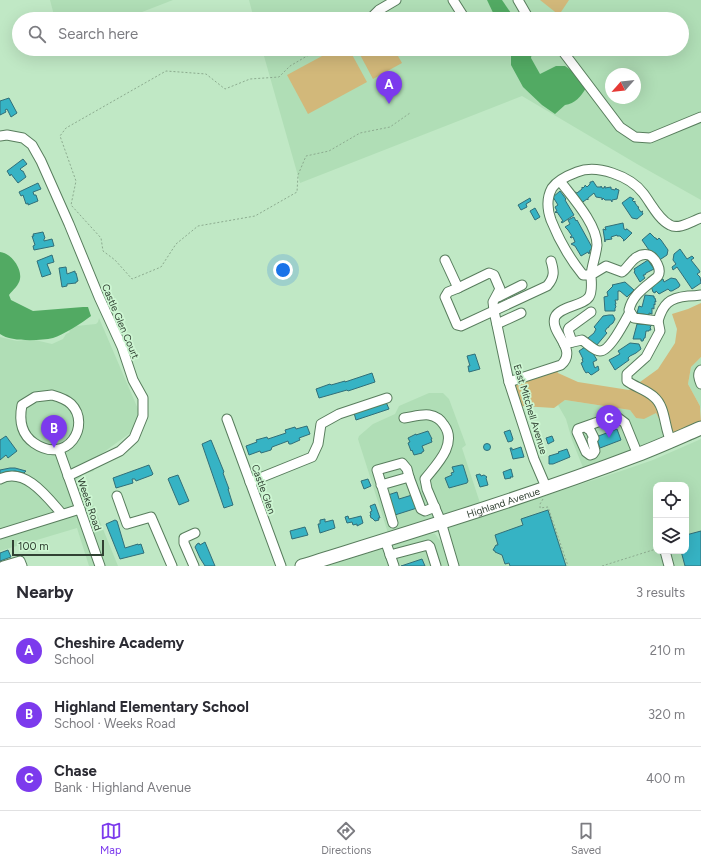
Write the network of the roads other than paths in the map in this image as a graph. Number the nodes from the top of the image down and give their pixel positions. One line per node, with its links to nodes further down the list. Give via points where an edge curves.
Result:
1 (396, 0): 4 (street)
2 (453, 0): 5 (street)
3 (518, 0): 6 (street)
4 (377, 12)
5 (461, 12)
6 (525, 12)
7 (566, 56): 8 (street, via 620,127 635,137 650,138)
8 (701, 117)
9 (0, 136): 37 (street, Castle Glen Court, via 23,138 32,145 41,161 143,398 143,416 134,438 120,451)
10 (560, 181): 11 (street, via 582,170 614,173 642,191 670,226 677,227); 14 (street, via 583,212 595,234 597,245); 14 (street, via 549,193 548,212 573,263 583,275)
11 (701, 218)
12 (445, 260): 16 (street)
13 (551, 261): 19 (street, via 554,273 552,281 547,286)
14 (591, 275): 21 (street, via 606,266 622,272 631,262 643,255 654,259 659,270 658,276 634,297 630,304); 25 (street, via 589,297 556,316 556,329)
15 (522, 285): 18 (street)
16 (458, 288): 18 (street, via 488,274 494,275 500,290); 19 (street, via 448,292 445,297 457,325 461,326)
17 (701, 295): 23 (street, via 669,301 664,305)
18 (498, 297): 19 (street, via 493,302)
19 (494, 312): 24 (street, East Mitchell Avenue)
20 (591, 312): 25 (street, via 569,328)
21 (630, 312): 23 (street, via 634,318); 25 (street, via 611,344 602,351 582,340)
22 (521, 313): 24 (street)
23 (658, 321): 34 (street, via 660,331 646,357 627,374 627,381 655,397 662,410)
24 (496, 324): 27 (street, East Mitchell Avenue)
25 (568, 343): 27 (street, via 565,361 561,365)
26 (701, 370): 28 (street, via 698,378)
27 (509, 382): 42 (street, East Mitchell Avenue)
28 (701, 384)
29 (387, 398): 40 (street, via 339,414 321,424 318,444 312,457)
30 (404, 418): 44 (street, via 428,415 435,417 448,431 445,453 425,479)
31 (227, 419): 40 (street, Castle Glen)
32 (587, 427): 32 (street, via 577,432 586,452 590,455 595,451 592,440 594,438); 36 (street, via 617,417 625,423)
33 (701, 428): 34 (highway, Highland Avenue)
34 (671, 441): 36 (highway, Highland Avenue)
35 (59, 450): 35 (street, via 69,445 76,436 77,414 72,405 52,395 35,397 22,405 20,418 23,430 30,440 39,447); 37 (street, Weeks Road)
36 (638, 455): 42 (highway, Highland Avenue)
37 (68, 476): 45 (street, Weeks Road)
38 (410, 477): 41 (street); 41 (street, via 402,463 377,470); 44 (street, via 421,509 425,511)
39 (0, 479): 46 (street, via 10,476 31,483)
40 (250, 482): 58 (street, Castle Glen)
41 (381, 485): 50 (street, via 396,526)
42 (546, 492): 47 (highway, Highland Avenue)
43 (118, 496): 56 (street, via 127,524 152,517)
44 (435, 507): 47 (street)
45 (80, 509): 46 (street); 55 (street, Weeks Road)
46 (62, 514): 49 (street)
47 (441, 522): 50 (highway, Highland Avenue); 62 (street)
48 (195, 533): 57 (street, via 184,538)
49 (0, 534)
50 (392, 538): 52 (street); 59 (highway, Highland Avenue)
51 (666, 554): 63 (street)
52 (390, 555): 60 (street); 61 (street, via 428,545)
53 (3, 566): 54 (street, via 20,561)
54 (22, 566)
55 (100, 566)
56 (172, 566)
57 (194, 566)
58 (281, 566)
59 (302, 566)
60 (394, 566)
61 (436, 566)
62 (454, 566)
63 (669, 566)

